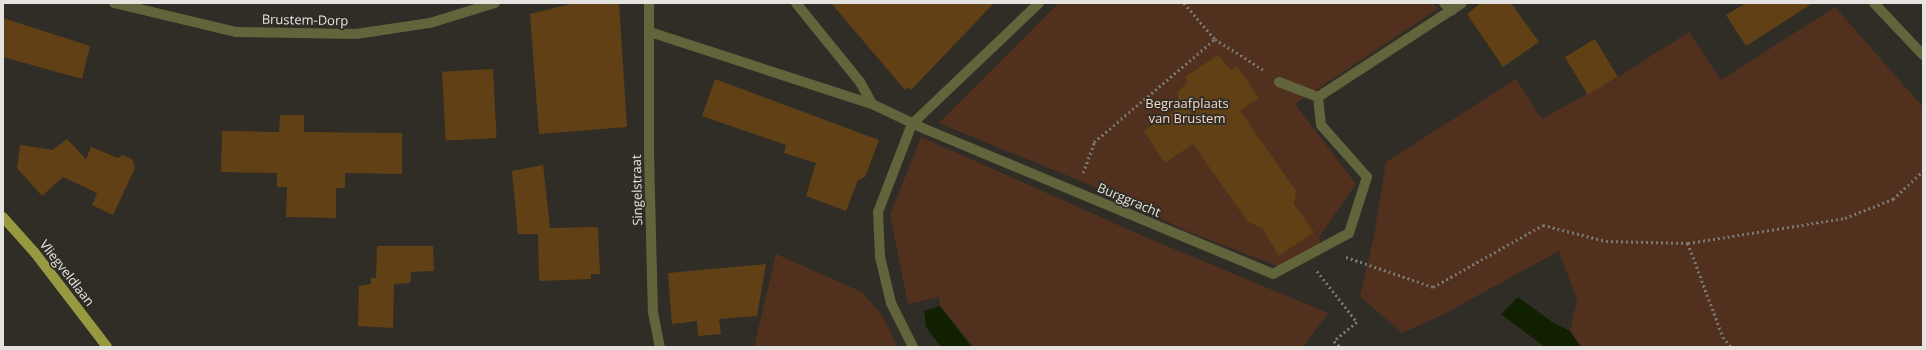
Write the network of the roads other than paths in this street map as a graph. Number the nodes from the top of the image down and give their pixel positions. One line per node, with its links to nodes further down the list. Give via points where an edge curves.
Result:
1 (114, 3): 2 (street, Brustem-Dorp, via 176,20 236,32 356,34 430,23)
2 (494, 3)
3 (649, 3): 10 (street, Singelstraat)
4 (796, 3): 14 (street, via 860,82)
5 (1039, 3): 15 (street)
6 (1444, 3): 9 (street)
7 (1462, 3): 9 (street)
8 (1874, 3): 11 (street)
9 (1452, 11): 13 (street)
10 (650, 32): 14 (street); 18 (street, Singelstraat, via 649,153 653,312)
11 (1923, 55)
12 (1279, 82): 13 (street)
13 (1318, 97): 15 (street, Burggracht, via 1321,125 1367,177 1349,233 1273,274)
14 (872, 104): 15 (street)
15 (912, 124): 19 (street, via 878,212 880,257 891,303)
16 (3, 217): 17 (main road, Vliegveldlaan, via 35,253)
17 (107, 347)
18 (660, 347)
19 (913, 347)

